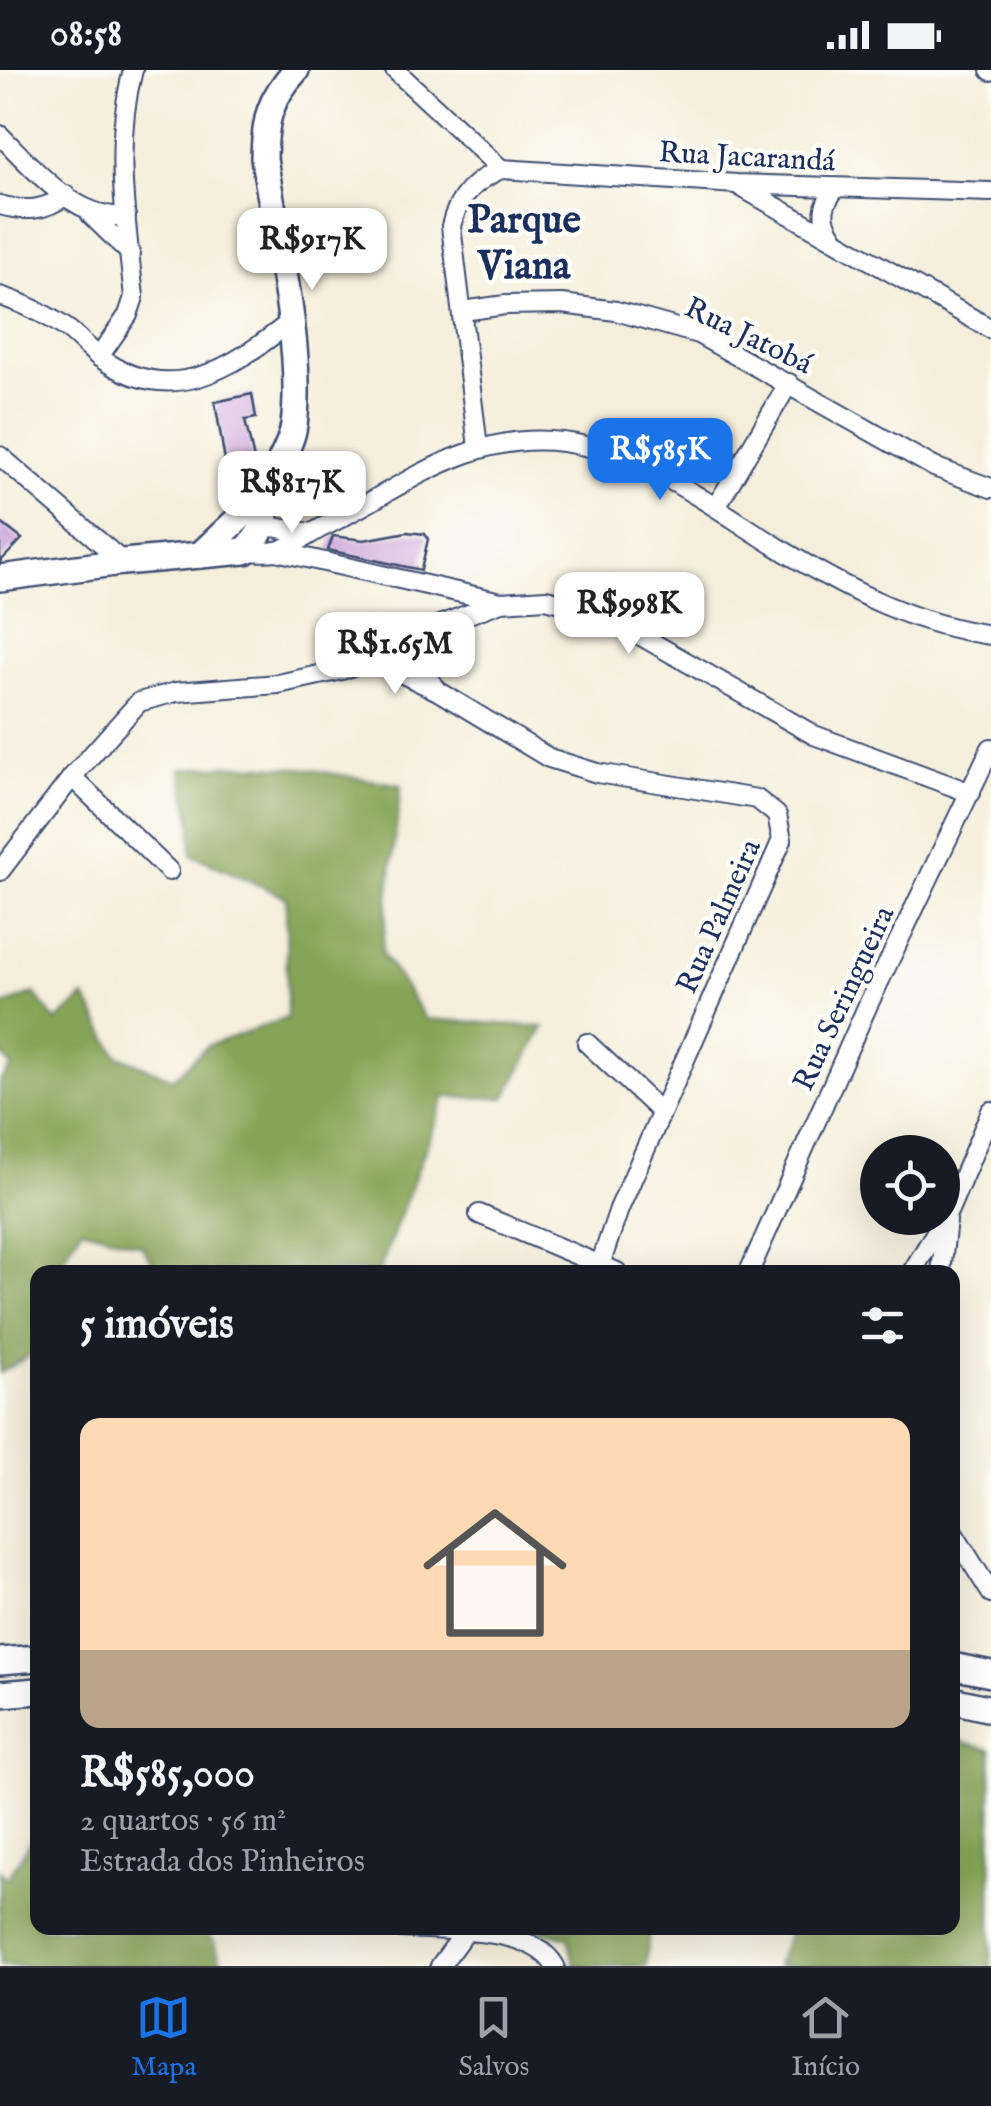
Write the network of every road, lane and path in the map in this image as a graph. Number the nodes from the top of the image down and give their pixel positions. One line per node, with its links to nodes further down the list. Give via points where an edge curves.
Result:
1 (133, 70): 12 (street, via 122,131)
2 (296, 70): 17 (main road, via 270,106 264,133)
3 (395, 70): 5 (street)
4 (0, 136): 9 (street)
5 (501, 170): 6 (street, Rua Jacarandá); 16 (street, via 473,185 451,226)
6 (736, 184): 7 (street, Rua Jacarandá); 13 (street)
7 (836, 188): 8 (street, Rua Jacarandá); 13 (street, via 823,210)
8 (991, 192)
9 (66, 195): 10 (street, via 30,210); 11 (street)
10 (0, 205)
11 (87, 211): 12 (street); 14 (street)
12 (126, 216): 14 (street)
13 (836, 241): 18 (street)
14 (130, 254): 19 (street, via 134,297)
15 (0, 296): 19 (street, via 68,330)
16 (463, 311): 20 (street, Rua Jatobá, via 562,304 616,311 698,334); 21 (street)
17 (290, 324): 19 (street, via 248,356 190,382 154,380); 24 (main road, via 294,428)
18 (991, 329)
19 (99, 357)
20 (789, 383): 23 (street, Rua Jatobá, via 934,467); 25 (street)
21 (478, 448): 25 (street, via 539,441 576,445 648,470); 27 (street)
22 (0, 456): 30 (street)
23 (991, 488)
24 (269, 490): 26 (main road); 28 (main road)
25 (716, 507): 34 (street, via 865,596 932,624)
26 (266, 526): 27 (street); 28 (main road)
27 (311, 533): 29 (street)
28 (235, 543): 29 (street); 30 (main road)
29 (276, 551): 32 (street)
30 (123, 562): 31 (main road)
31 (0, 578)
32 (501, 602): 33 (street); 39 (street, via 546,600 620,624 814,735)
33 (426, 630): 35 (street); 36 (street, via 424,670)
34 (991, 636)
35 (372, 659): 36 (street, Rua Palmeira); 38 (street, via 310,679 139,702)
36 (438, 692): 44 (street, Rua Palmeira, via 549,758 597,774 757,800 776,814 782,840)
37 (991, 748): 39 (street, Rua Seringueira)
38 (72, 777): 40 (street); 41 (street)
39 (971, 793): 53 (street, Rua Seringueira)
40 (169, 870)
41 (0, 871)
42 (587, 1043): 44 (street)
43 (991, 1111): 46 (street)
44 (661, 1112): 52 (street, Rua Palmeira, via 618,1210)
45 (991, 1142): 46 (street)
46 (972, 1150): 47 (street)
47 (960, 1181)
48 (479, 1214): 51 (street)
49 (934, 1235): 54 (street)
50 (946, 1235): 55 (street)
51 (599, 1265)
52 (609, 1265)
53 (752, 1265)
54 (916, 1265)
55 (942, 1265)
56 (960, 1544): 57 (street)
57 (991, 1593)
58 (30, 1658): 59 (main road)
59 (0, 1660)
60 (960, 1667): 61 (main road)
61 (990, 1671)
62 (30, 1691): 63 (main road)
63 (0, 1694)
64 (960, 1702): 65 (main road)
65 (991, 1709)
66 (463, 1935): 68 (street)
67 (500, 1935): 69 (street, via 540,1950)
68 (440, 1966)
69 (555, 1966)

